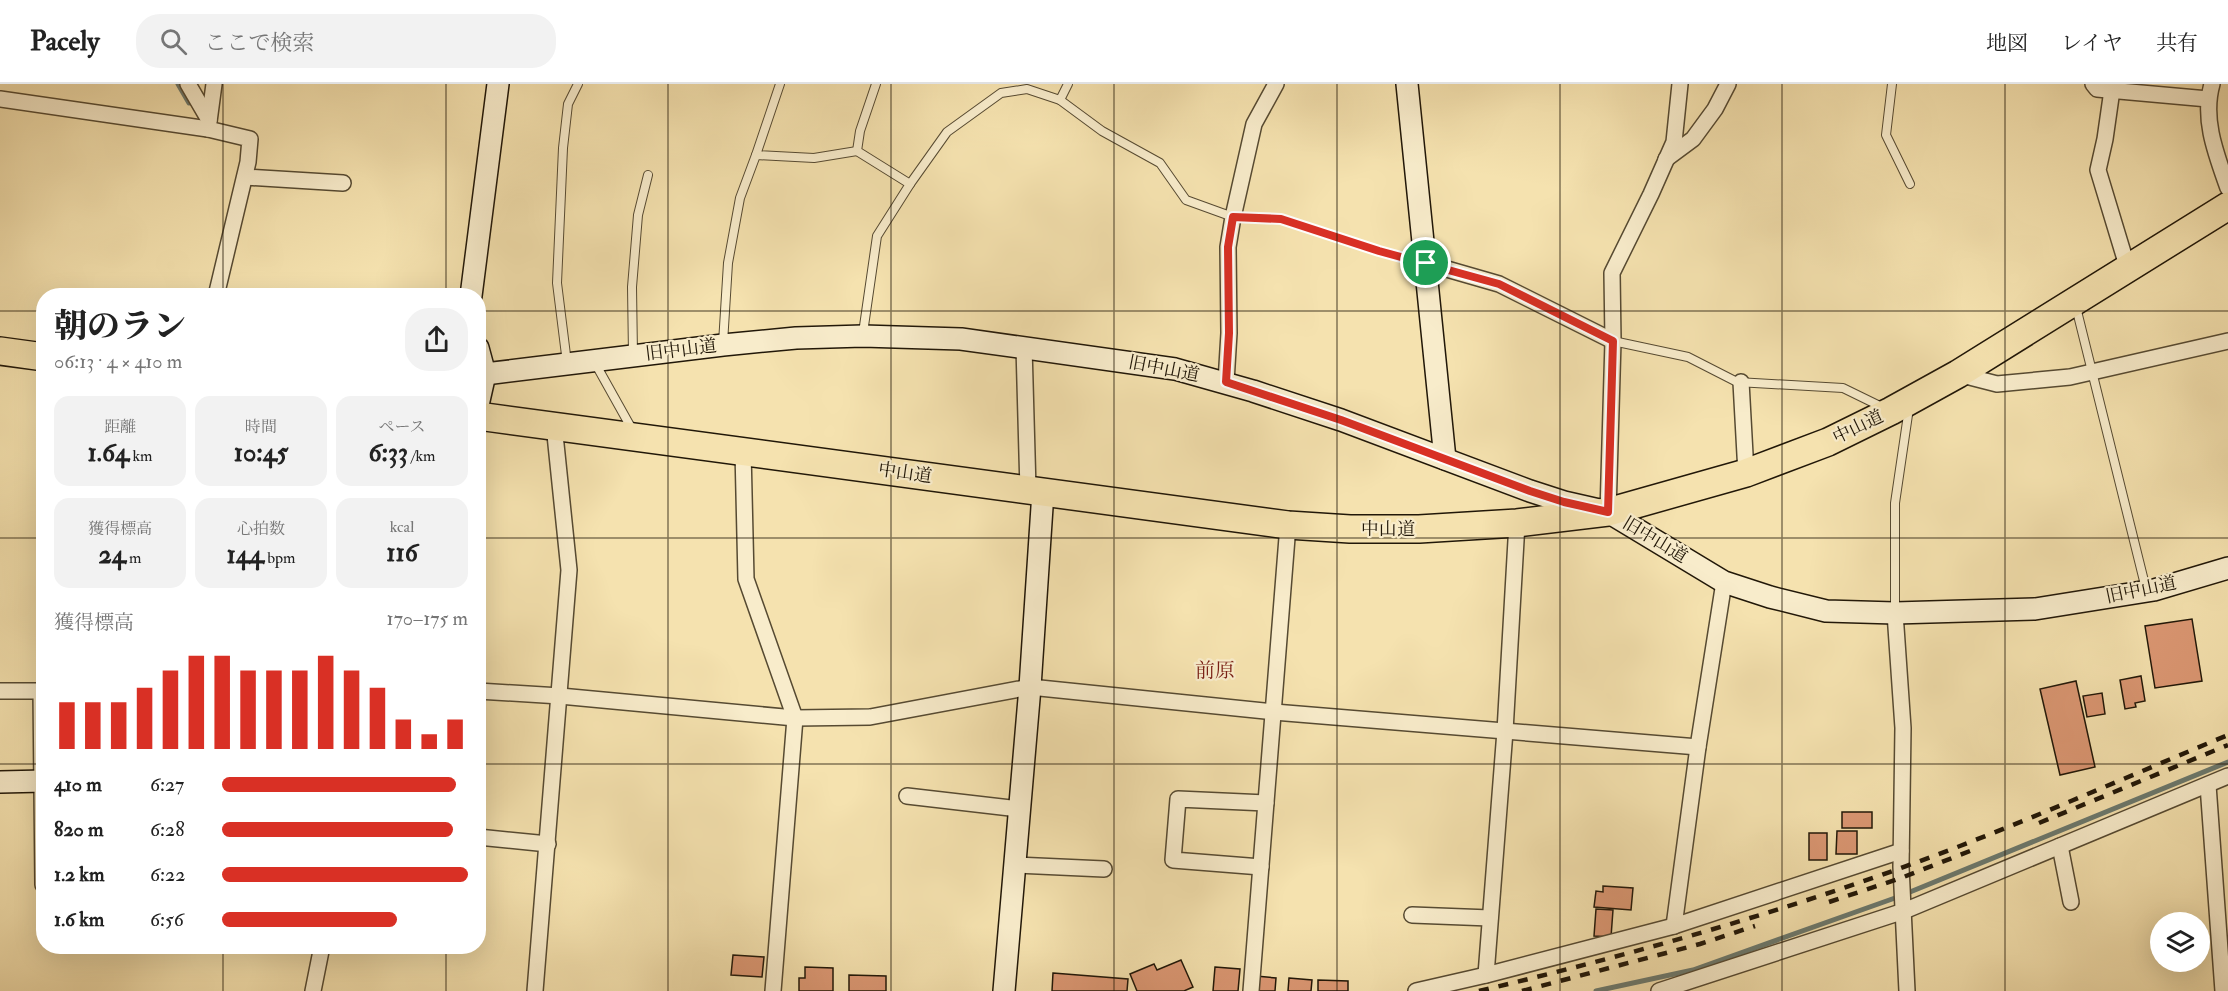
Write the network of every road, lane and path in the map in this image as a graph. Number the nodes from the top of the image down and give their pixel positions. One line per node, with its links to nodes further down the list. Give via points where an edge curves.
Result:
1 (188, 84): 19 (street)
2 (214, 84): 19 (street)
3 (498, 84): 34 (street)
4 (578, 84): 45 (lane, via 568,104 563,148 557,283)
5 (780, 84): 21 (lane)
6 (876, 84): 20 (lane)
7 (1068, 84): 18 (lane)
8 (1276, 84): 30 (street, via 1254,124)
9 (1407, 84): 31 (street)
10 (1680, 84): 22 (street, via 1674,142)
11 (1728, 84): 22 (street, via 1693,139)
12 (1892, 84): 27 (lane, via 1886,135)
13 (2093, 84): 15 (street)
14 (2212, 84): 17 (street)
15 (2112, 90): 17 (street); 32 (street, via 2098,170)
16 (0, 99): 19 (street)
17 (2208, 99): 28 (street, via 2212,144)
18 (1060, 100): 26 (lane, via 1027,89 1001,93 947,132); 30 (lane, via 1102,131 1160,163 1186,200)
19 (209, 124): 24 (street, via 250,139)
20 (857, 151): 21 (lane, via 814,159); 26 (lane)
21 (756, 155): 39 (lane, via 740,198 728,263)
22 (1666, 159): 37 (street, via 1612,273)
23 (648, 175): 43 (lane, via 638,215 632,287)
24 (245, 177): 25 (street); 33 (street)
25 (343, 183)
26 (910, 184): 36 (lane, via 877,236)
27 (1910, 184)
28 (2228, 188)
29 (2228, 206): 32 (highway, 中山道)
30 (1233, 217): 31 (lane, via 1281,219); 49 (street, via 1228,247)
31 (1426, 263): 37 (street, via 1499,284); 56 (street)
32 (2128, 269): 35 (highway, 中山道)
33 (218, 288)
34 (472, 288)
35 (2075, 302): 46 (lane); 48 (highway, 中山道)
36 (863, 336): 39 (street, 旧中山道); 40 (street, 旧中山道, via 961,339)
37 (1613, 341): 50 (lane, via 1688,357); 59 (street)
38 (2228, 341): 46 (street)
39 (723, 345): 43 (street, 旧中山道)
40 (1024, 347): 49 (street, 旧中山道, via 1175,369); 58 (street)
41 (0, 351): 42 (highway)
42 (36, 356)
43 (633, 357): 44 (street, 旧中山道)
44 (594, 361): 45 (street, 旧中山道); 54 (lane)
45 (567, 364): 47 (street, 旧中山道)
46 (2093, 372): 48 (street, via 1997,384); 64 (lane)
47 (486, 374)
48 (1958, 374): 51 (highway, 中山道)
49 (1226, 382): 56 (street, 旧中山道)
50 (1741, 382): 51 (lane, via 1843,388); 57 (street)
51 (1900, 406): 57 (highway, 中山道, via 1828,442); 65 (lane)
52 (486, 417): 53 (highway, 中山道)
53 (554, 426): 54 (highway, 中山道); 70 (street, via 569,570)
54 (636, 437): 55 (highway, 中山道)
55 (743, 451): 58 (highway, 中山道); 72 (street, via 746,579)
56 (1445, 459): 59 (street, 旧中山道, via 1530,491)
57 (1746, 473): 59 (highway, 中山道)
58 (1035, 491): 61 (highway, 中山道); 66 (street)
59 (1608, 512): 60 (highway, 中山道); 63 (street, 旧中山道)
60 (1517, 523): 61 (highway, 中山道, via 1419,530); 73 (street)
61 (1288, 525): 71 (street)
62 (2228, 568): 64 (street, 旧中山道)
63 (1724, 582): 65 (street, 旧中山道, via 1826,611); 74 (street)
64 (2146, 591): 65 (street, 旧中山道, via 2035,609)
65 (1895, 613): 85 (street, via 1903,728)
66 (1030, 687): 71 (street); 72 (street, via 870,717); 81 (street)
67 (0, 691): 68 (street)
68 (36, 691)
69 (486, 691): 70 (street)
70 (560, 696): 72 (street); 83 (street)
71 (1274, 712): 73 (street); 80 (street)
72 (795, 718): 99 (street)
73 (1505, 731): 74 (street); 92 (street)
74 (1698, 747): 93 (street)
75 (2228, 776): 78 (street)
76 (36, 781): 77 (street)
77 (0, 782)
78 (2208, 785): 84 (street); 105 (street)
79 (907, 796): 81 (street)
80 (1266, 803): 87 (street); 87 (street, via 1178,799 1173,860)
81 (1019, 808): 86 (street)
82 (486, 838): 83 (street)
83 (548, 843): 98 (street)
84 (2060, 846): 89 (street); 90 (street)
85 (1901, 851): 90 (street); 93 (street)
86 (1014, 865): 88 (street); 100 (street)
87 (1261, 867): 101 (street)
88 (1104, 869)
89 (2071, 902)
90 (1904, 911): 96 (street); 104 (street)
91 (1412, 915): 92 (street)
92 (1490, 918): 95 (street)
93 (1674, 926): 95 (street)
94 (320, 954): 97 (street)
95 (1486, 975): 102 (street)
96 (1677, 989): 103 (street)
97 (313, 991)
98 (536, 991)
99 (773, 991)
100 (1004, 991)
101 (1251, 991)
102 (1416, 991)
103 (1659, 991)
104 (1907, 991)
105 (2223, 991)

